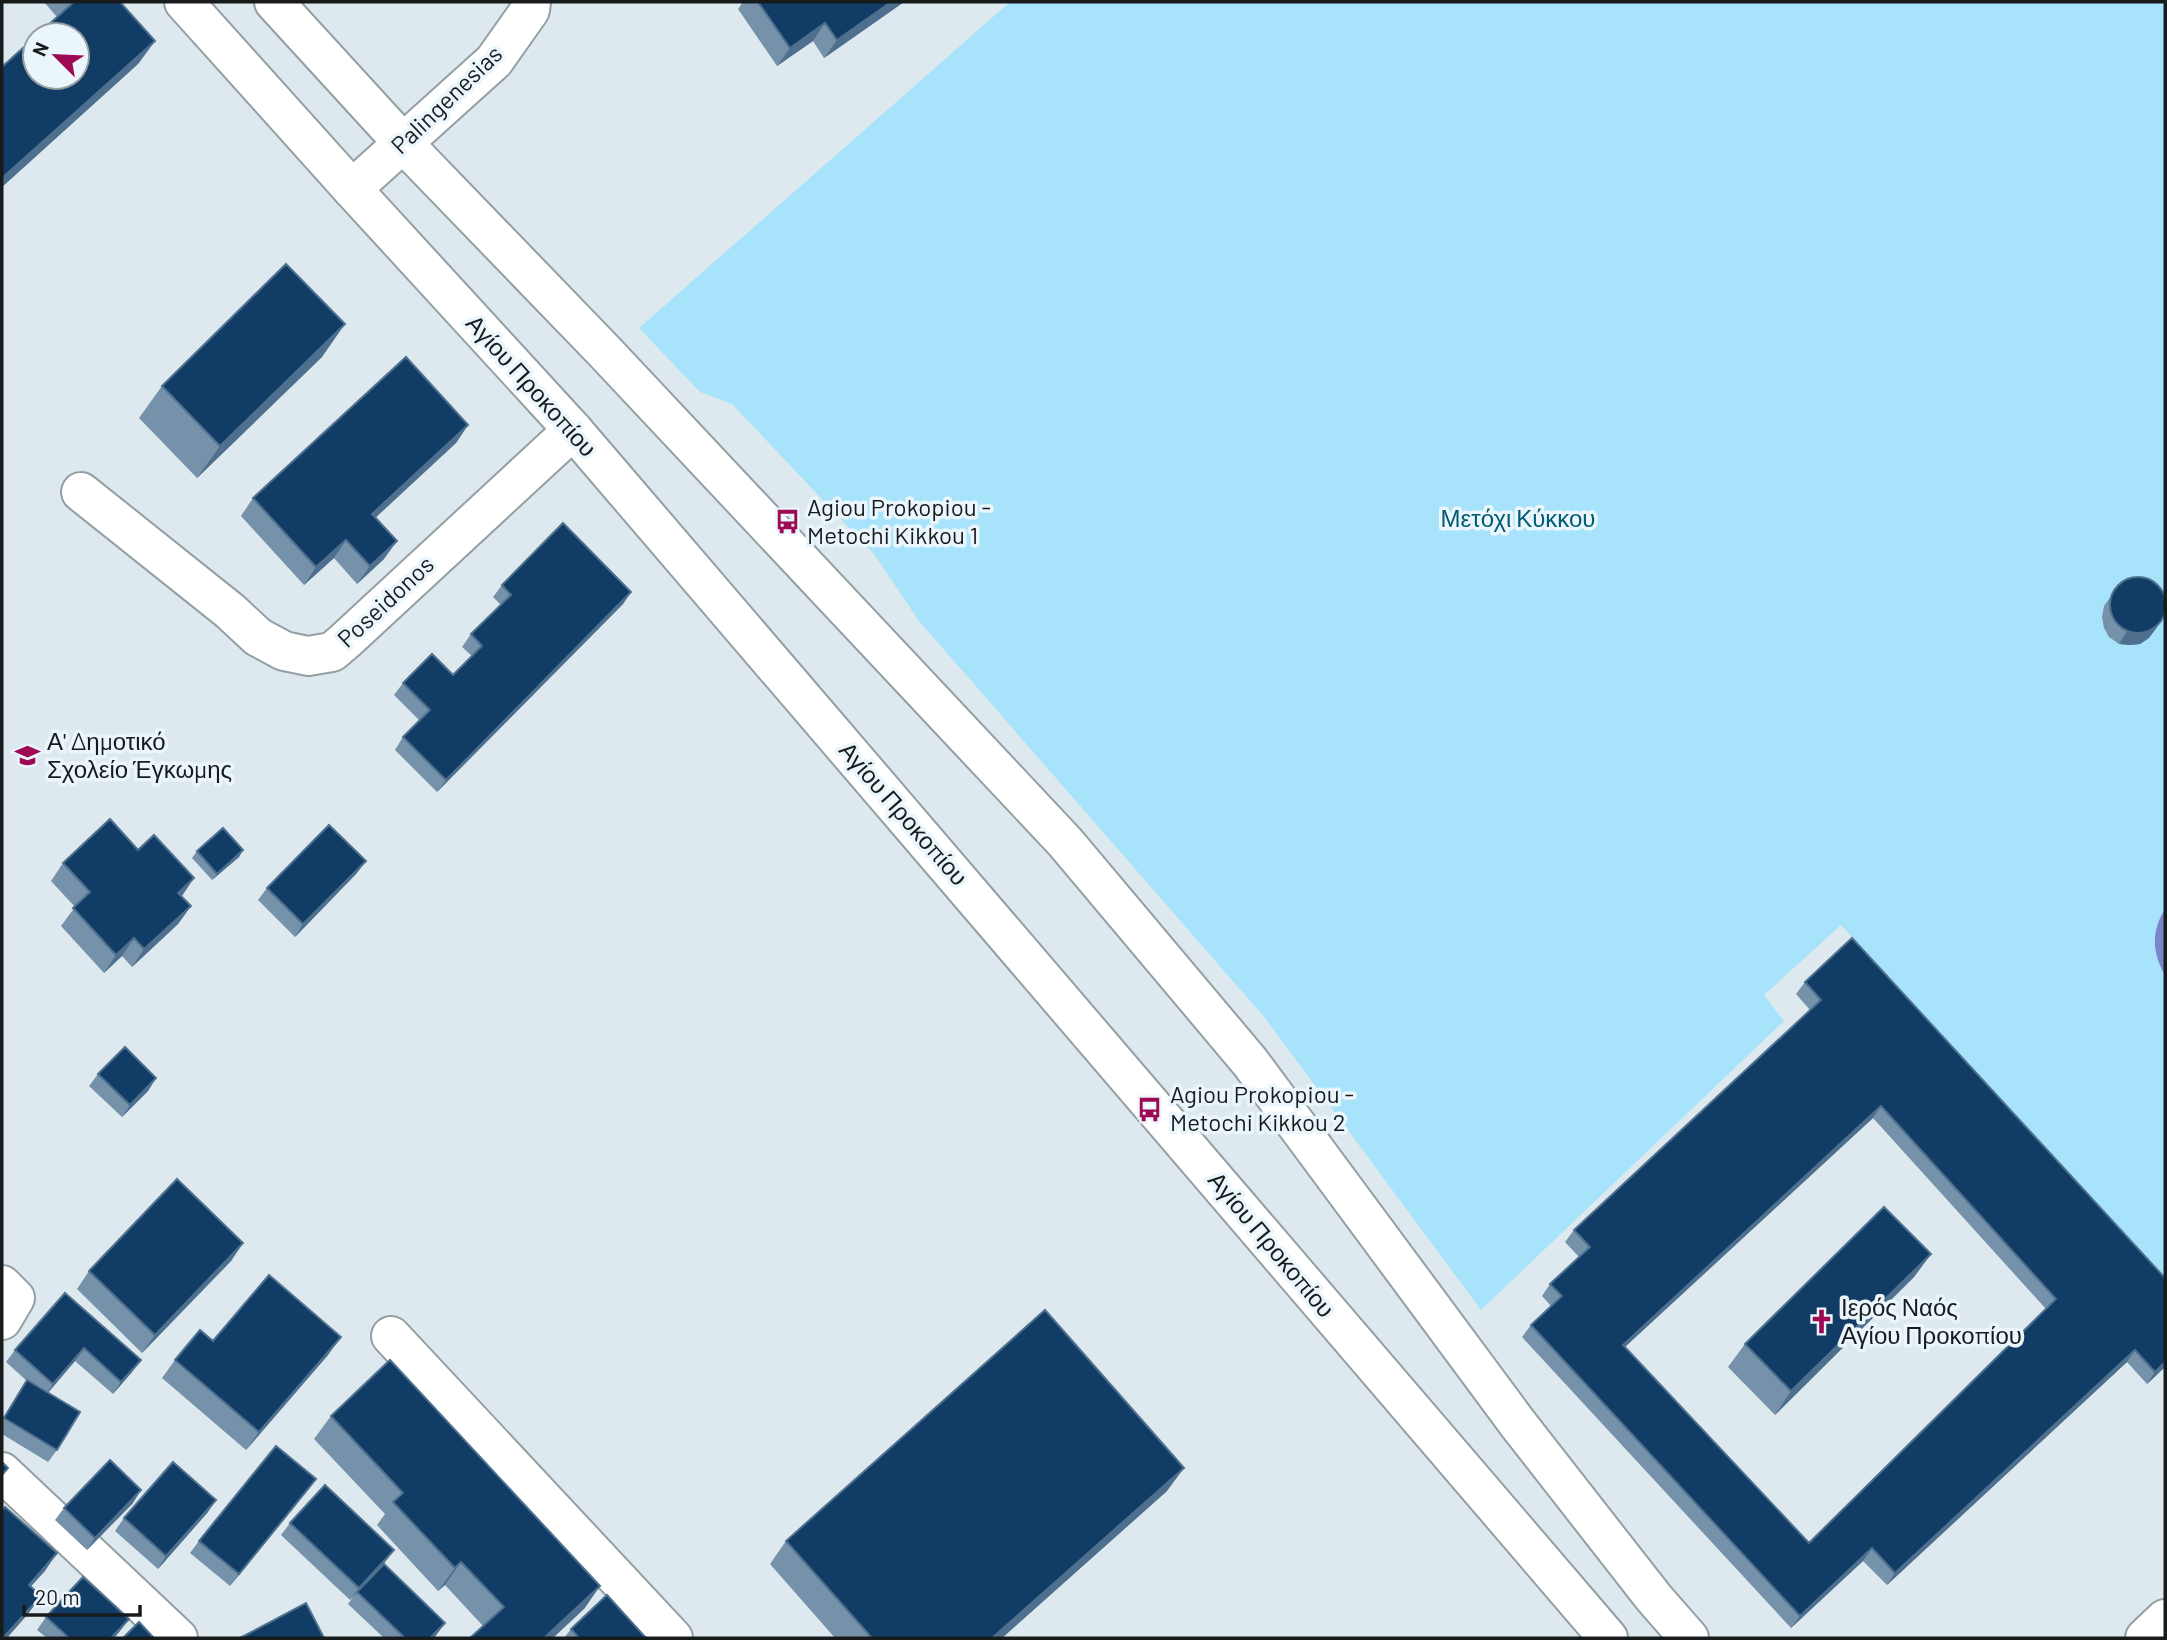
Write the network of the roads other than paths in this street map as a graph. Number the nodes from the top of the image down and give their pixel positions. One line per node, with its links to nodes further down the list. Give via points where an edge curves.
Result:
1 (184, 2): 5 (main road, Αγίου Προκοπίου)
2 (274, 2): 4 (main road)
3 (531, 2): 4 (main road, Palingenesias, via 494,61)
4 (403, 143): 5 (main road, Palingenesias); 14 (main road, via 1065,842 1250,1062 1518,1424)
5 (352, 189): 6 (main road, Αγίου Προκοπίου)
6 (573, 430): 7 (main road, Poseidonos, via 345,641 332,652 308,656 284,651 258,637); 13 (main road, Αγίου Προκοπίου)
7 (81, 492)
8 (391, 1336): 12 (main road)
9 (2, 1472): 11 (main road)
10 (2165, 1619): 15 (main road)
11 (178, 1638)
12 (673, 1638)
13 (1608, 1638)
14 (1689, 1638)
15 (2146, 1638)

